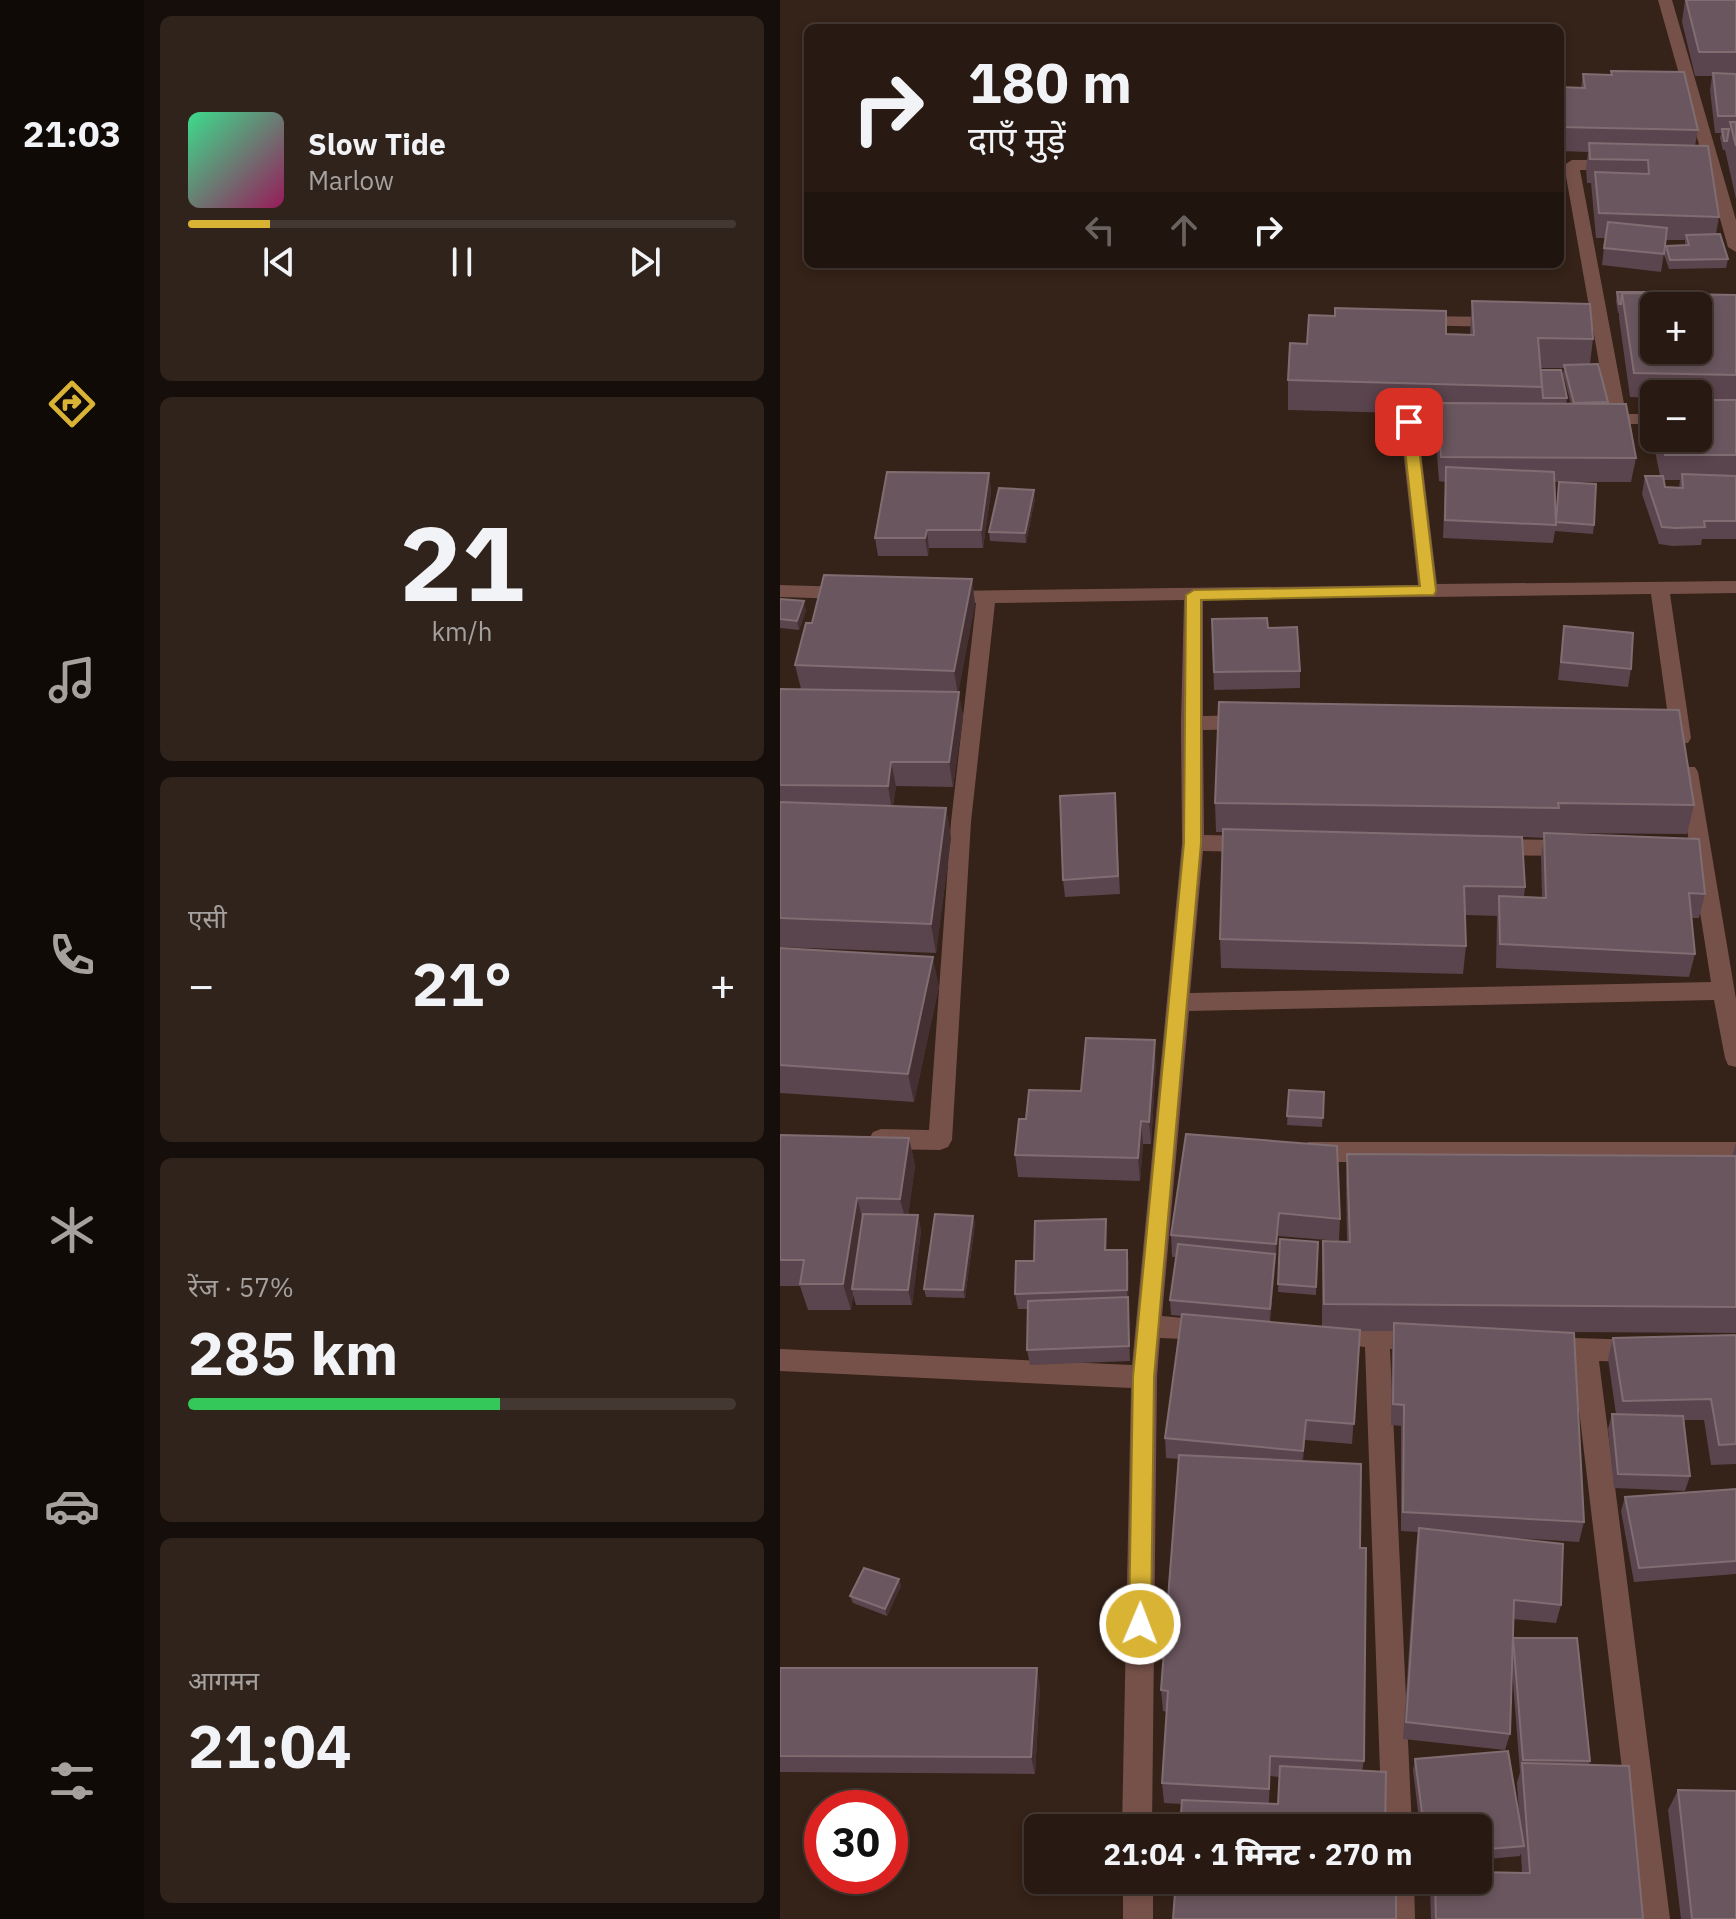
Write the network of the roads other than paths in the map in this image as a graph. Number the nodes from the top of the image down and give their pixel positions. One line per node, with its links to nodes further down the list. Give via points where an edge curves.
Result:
1 (1665, 0): 3 (street, via 1705,165)
2 (1634, 165): 6 (street, via 1572,165 1592,322)
3 (1736, 247)
4 (1399, 321): 5 (street)
5 (1522, 322)
6 (1618, 419): 7 (street); 8 (street)
7 (1640, 419)
8 (1573, 420)
9 (1484, 421): 13 (street, via 1409,422)
10 (1736, 587): 11 (street)
11 (1660, 588): 13 (street); 24 (street, via 1668,711)
12 (780, 591): 14 (street)
13 (1428, 591): 15 (street)
14 (859, 594)
15 (1194, 595): 17 (street); 19 (street)
16 (923, 596): 17 (street)
17 (986, 598): 27 (street, via 966,702 954,822 943,969 940,1140)
18 (1269, 721): 19 (street)
19 (1191, 723): 20 (street)
20 (1193, 843): 21 (street); 25 (street)
21 (1273, 844)
22 (1464, 847): 23 (street)
23 (1592, 849)
24 (1722, 991): 25 (street); 26 (street)
25 (1178, 1002): 30 (street, via 1174,1152)
26 (1736, 1058)
27 (853, 1138)
28 (1293, 1152): 29 (street)
29 (1736, 1152)
30 (1149, 1326): 31 (street); 39 (street)
31 (1225, 1329)
32 (1301, 1333): 33 (street)
33 (1377, 1337): 34 (street); 41 (street)
34 (1441, 1341)
35 (1521, 1347): 37 (street)
36 (1660, 1350): 37 (street)
37 (1585, 1351): 46 (street)
38 (780, 1360): 39 (street)
39 (1144, 1377): 40 (street)
40 (1137, 1814)
41 (1396, 1814)
42 (1138, 1894): 44 (street)
43 (1399, 1894): 45 (street)
44 (1138, 1919)
45 (1400, 1919)
46 (1655, 1919)

